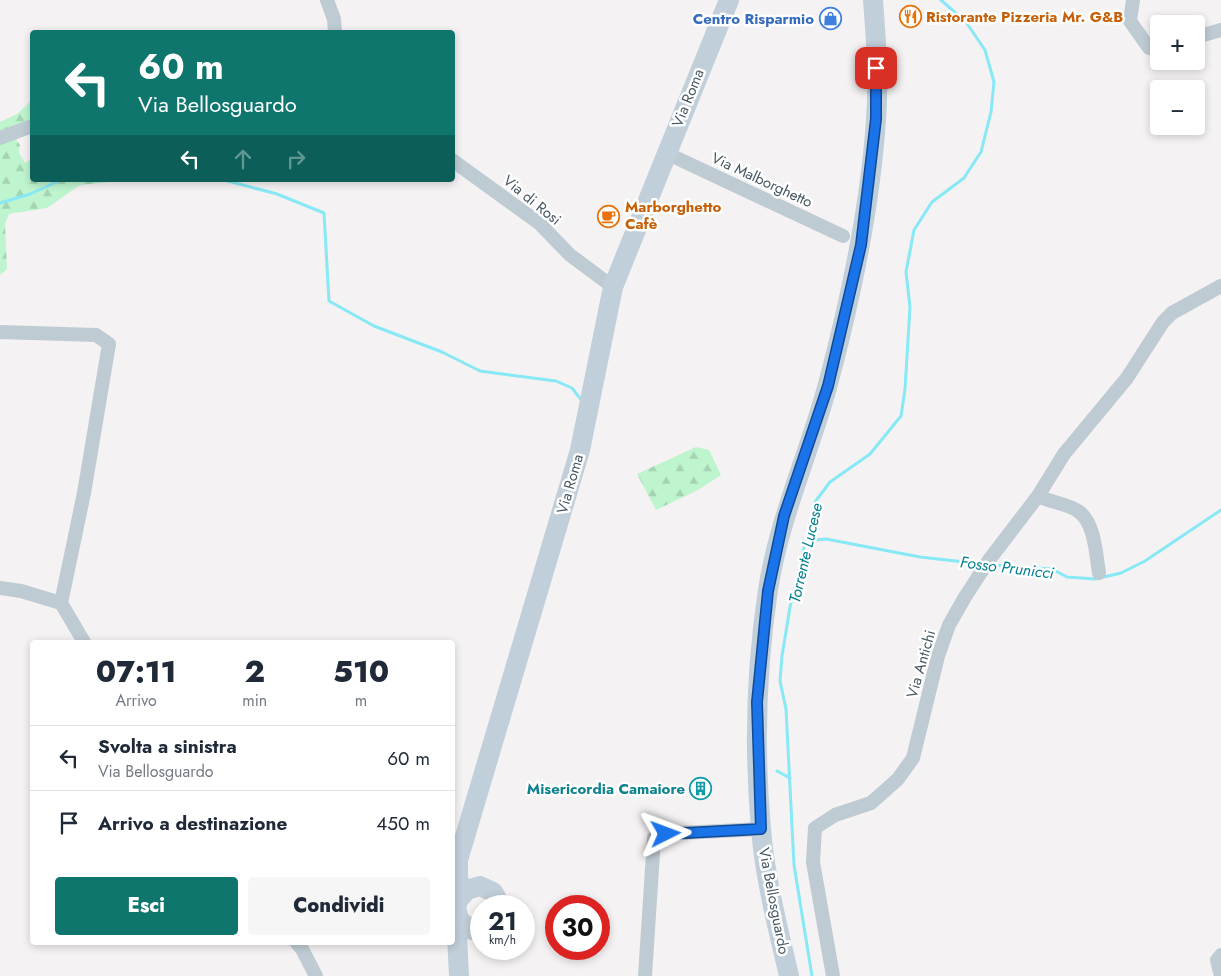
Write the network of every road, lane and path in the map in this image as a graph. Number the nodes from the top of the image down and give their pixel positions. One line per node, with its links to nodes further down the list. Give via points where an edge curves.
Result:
1 (328, 0): 5 (street)
2 (729, 0): 11 (street, Via Roma)
3 (873, 0): 22 (street, Via Bellosguardo, via 876,119 861,245 828,386 784,516 768,591 757,702)
4 (1133, 0): 8 (street, via 1130,20)
5 (335, 30)
6 (1221, 30): 7 (street)
7 (1205, 34)
8 (1150, 48)
9 (30, 127): 10 (street)
10 (0, 138)
11 (666, 153): 13 (street, Via Malborghetto); 15 (street, Via Roma)
12 (455, 162): 15 (street, Via di Rosi, via 540,223 570,255)
13 (843, 236)
14 (1221, 286): 17 (street, Via Antichi, via 1172,312 1163,322 1127,378 1064,454)
15 (613, 287): 23 (street, Via Roma, via 580,450 458,860)
16 (0, 332): 20 (street, via 96,336 109,344)
17 (1038, 496): 18 (street, via 1077,510 1084,516 1090,529); 32 (street, Via Antichi, via 986,566 949,625 913,758 898,780 871,803 835,815 815,828 813,862)
18 (1099, 574)
19 (0, 588): 20 (street)
20 (62, 603): 21 (street)
21 (83, 640)
22 (761, 829): 30 (street, via 660,834 654,838); 31 (street, Via Bellosguardo, via 768,881)
23 (464, 886): 24 (street, via 487,888); 25 (street, Via Roma, via 456,908)
24 (495, 895)
25 (467, 930): 29 (street, Via Roma)
26 (299, 945): 28 (street)
27 (1221, 955): 33 (street, via 1217,960)
28 (316, 976)
29 (459, 976)
30 (645, 976)
31 (788, 976)
32 (833, 976)
33 (1221, 976)

